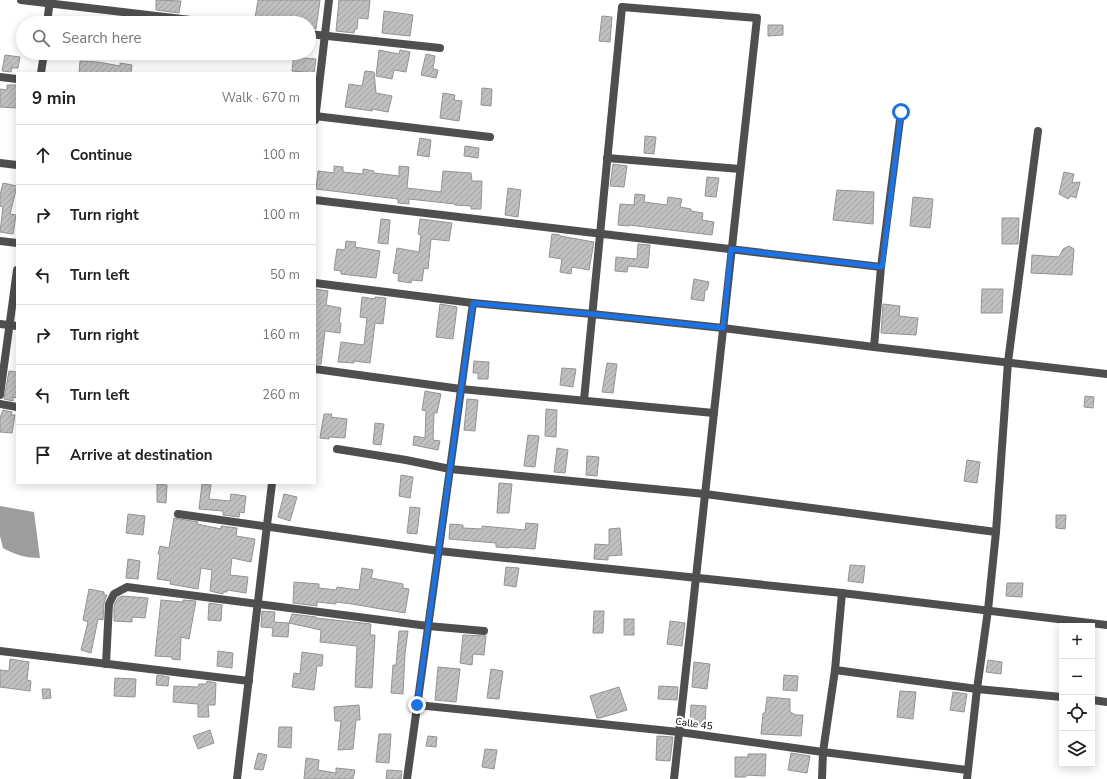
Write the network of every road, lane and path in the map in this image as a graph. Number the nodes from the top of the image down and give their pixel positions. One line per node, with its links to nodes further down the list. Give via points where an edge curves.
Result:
1 (21, 0): 3 (street)
2 (329, 0): 7 (street)
3 (50, 2): 4 (street); 5 (street)
4 (48, 16)
5 (161, 16)
6 (316, 34): 7 (street)
7 (325, 35): 8 (street); 13 (street)
8 (440, 48)
9 (43, 60): 10 (street)
10 (41, 72)
11 (0, 77): 12 (street)
12 (16, 79)
13 (316, 109)
14 (901, 112): 27 (street)
15 (316, 117): 17 (street)
16 (1038, 131): 36 (street)
17 (490, 137)
18 (607, 158): 21 (street); 21 (street, via 622,7 757,18); 23 (street)
19 (0, 163): 20 (street)
20 (16, 165)
21 (740, 169): 26 (street)
22 (316, 200): 23 (street)
23 (600, 234): 26 (street); 31 (street)
24 (0, 241): 25 (street)
25 (16, 243)
26 (731, 249): 27 (street); 34 (street)
27 (882, 267): 35 (street)
28 (316, 283): 30 (street)
29 (16, 284): 33 (street)
30 (473, 303): 31 (street); 39 (street)
31 (592, 314): 34 (street); 41 (street)
32 (0, 324): 33 (street)
33 (13, 325): 40 (street)
34 (723, 328): 35 (street); 44 (street)
35 (874, 347): 36 (street)
36 (1008, 362): 38 (street); 51 (street)
37 (316, 369): 39 (street)
38 (1107, 374)
39 (462, 389): 41 (street); 46 (street)
40 (0, 395)
41 (584, 400): 44 (street)
42 (0, 404): 43 (street)
43 (16, 407)
44 (714, 413): 48 (street)
45 (337, 449): 46 (street)
46 (450, 470): 48 (street); 52 (street)
47 (272, 484): 50 (street)
48 (705, 494): 51 (street); 53 (street)
49 (178, 514): 50 (street)
50 (267, 526): 52 (street); 55 (street)
51 (996, 532): 56 (street)
52 (439, 551): 53 (street); 58 (street)
53 (696, 578): 54 (street); 69 (street)
54 (842, 593): 56 (street); 62 (street)
55 (258, 603): 58 (street); 61 (street, via 126,587 114,594 109,604); 63 (street)
56 (988, 610): 57 (street); 64 (street)
57 (1107, 625)
58 (428, 626): 59 (street); 68 (street)
59 (484, 631)
60 (0, 651): 61 (street)
61 (106, 664): 63 (street)
62 (835, 670): 64 (street); 70 (street)
63 (249, 680): 72 (street)
64 (977, 689): 65 (street); 71 (street)
65 (1059, 697)
66 (1095, 700): 67 (street)
67 (1107, 702)
68 (417, 705): 69 (street, Calle 45); 73 (street)
69 (679, 732): 70 (street, Calle 45); 74 (street)
70 (823, 752): 71 (street, Calle 45); 75 (street)
71 (968, 770): 76 (street)
72 (237, 779)
73 (407, 779)
74 (674, 779)
75 (822, 779)
76 (967, 779)

